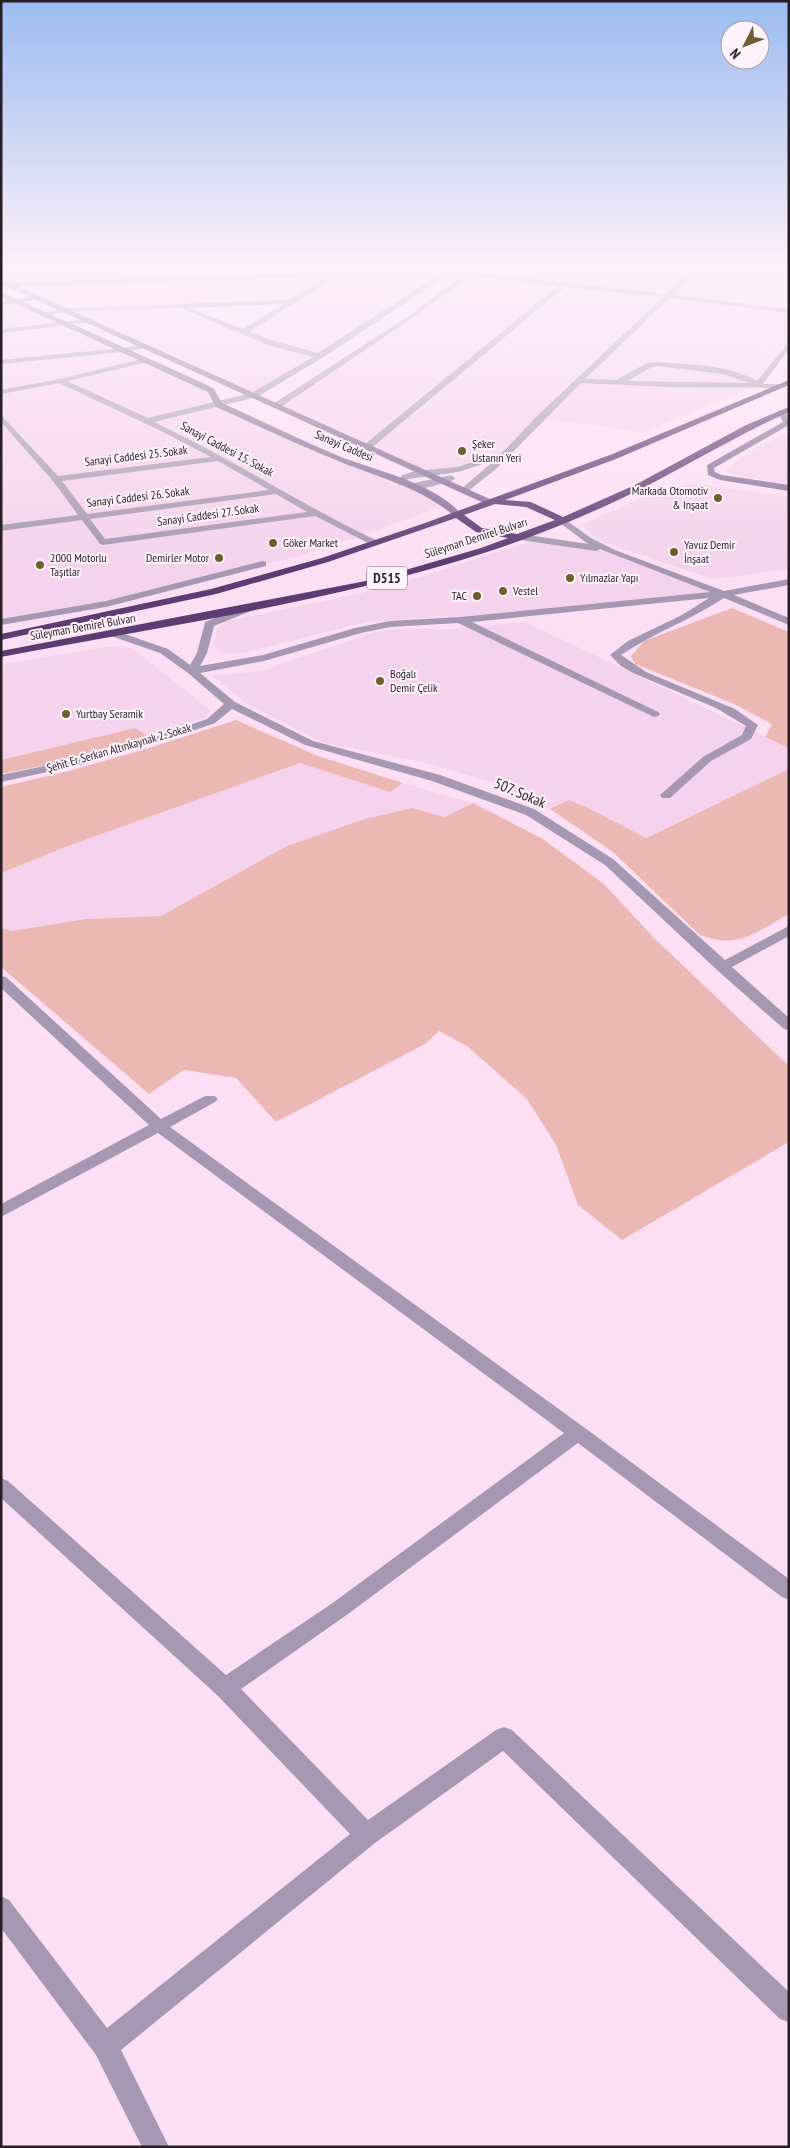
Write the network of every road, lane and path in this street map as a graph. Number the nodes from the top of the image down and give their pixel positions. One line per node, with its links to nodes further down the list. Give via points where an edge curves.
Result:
1 (128, 364): 11 (street)
2 (154, 364): 18 (street, Sanayi Caddesi, via 211,391)
3 (185, 364): 17 (street, Sanayi Caddesi)
4 (305, 364): 17 (street)
5 (339, 364): 19 (street)
6 (466, 364): 23 (street)
7 (598, 364): 12 (street)
8 (655, 364): 13 (street)
9 (659, 364): 15 (street, via 724,372 748,378)
10 (774, 364): 15 (street)
11 (60, 381): 16 (street); 22 (street, Sanayi Caddesi 15. Sokak)
12 (580, 381): 13 (street); 24 (street)
13 (619, 383): 15 (street)
14 (785, 384): 15 (street); 34 (highway, Süleyman Demirel Bulvarı / D515, via 613,457)
15 (758, 385)
16 (1, 392)
17 (254, 395): 18 (street); 19 (street, Sanayi Caddesi)
18 (219, 405): 22 (street); 30 (street, Sanayi Caddesi)
19 (276, 406): 23 (street, Sanayi Caddesi)
20 (786, 410): 31 (street, via 787,423 710,467 711,473 720,477); 38 (highway, Süleyman Demirel Bulvarı / D515, via 638,487)
21 (1, 416): 28 (street)
22 (147, 421): 25 (street, Sanayi Caddesi 15. Sokak)
23 (367, 446): 27 (street, Sanayi Caddesi)
24 (503, 454): 26 (street); 27 (street, via 458,468)
25 (220, 458): 28 (street, Sanayi Caddesi 25. Sokak); 33 (street, Sanayi Caddesi 15. Sokak)
26 (493, 467): 29 (street); 32 (street)
27 (426, 473): 29 (street, Sanayi Caddesi); 30 (street, via 405,478)
28 (56, 479): 37 (street)
29 (442, 480): 30 (street, via 424,485); 32 (street, Sanayi Caddesi)
30 (405, 484): 36 (street, Sanayi Caddesi, via 426,493)
31 (789, 488)
32 (464, 490): 34 (street, Sanayi Caddesi)
33 (279, 491): 35 (street, Sanayi Caddesi 15. Sokak); 37 (street, Sanayi Caddesi 26. Sokak)
34 (489, 502): 36 (highway, Süleyman Demirel Bulvarı / D515); 38 (highway, via 528,504)
35 (317, 513): 37 (street, Sanayi Caddesi 27. Sokak, via 103,542); 41 (street, Sanayi Caddesi 15. Sokak)
36 (457, 514): 40 (highway, via 479,530); 41 (highway, Süleyman Demirel Bulvarı / D515)
37 (85, 516): 39 (street, Sanayi Caddesi 26. Sokak)
38 (563, 521): 40 (highway, Süleyman Demirel Bulvarı / D515); 42 (street, via 588,540)
39 (1, 528)
40 (521, 537): 42 (street); 46 (highway, Süleyman Demirel Bulvarı / D515, via 373,582)
41 (375, 543): 51 (highway, Süleyman Demirel Bulvarı / D515, via 213,592)
42 (612, 552): 45 (street)
43 (263, 564): 48 (street, via 106,604)
44 (789, 582): 45 (street)
45 (723, 594): 47 (street); 49 (street); 57 (street, via 686,617 632,642 615,655 622,663 651,678 737,714 752,725 747,737 707,759)
46 (247, 609): 50 (highway, Süleyman Demirel Bulvarı / D515); 53 (street, via 209,624 202,653)
47 (461, 620): 53 (street, via 390,624 264,658); 55 (street)
48 (1, 622)
49 (789, 622)
50 (115, 634): 52 (highway, Süleyman Demirel Bulvarı / D515); 53 (street, 507. Sokak, via 164,651)
51 (1, 637)
52 (1, 654)
53 (192, 671): 54 (street, 507. Sokak)
54 (231, 704): 56 (street, Şehit Er Serkan Altınkaynak 2. Sokak, via 210,721 174,734 80,762); 59 (street, 507. Sokak, via 309,743 436,778 530,812 609,862)
55 (654, 714)
56 (1, 780)
57 (666, 795)
58 (789, 930): 59 (street)
59 (722, 967): 61 (street, 507. Sokak)
60 (1, 980): 63 (street)
61 (789, 1026)
62 (210, 1099): 63 (street)
63 (159, 1126): 64 (street); 65 (street)
64 (1, 1212)
65 (578, 1433): 67 (street); 68 (street, via 341,1608)
66 (1, 1486): 68 (street)
67 (789, 1591)
68 (225, 1688): 69 (street)
69 (366, 1835): 71 (street, via 504,1737); 72 (street)
70 (1, 1908): 72 (street)
71 (789, 2010)
72 (106, 2046): 73 (street)
73 (156, 2147)

